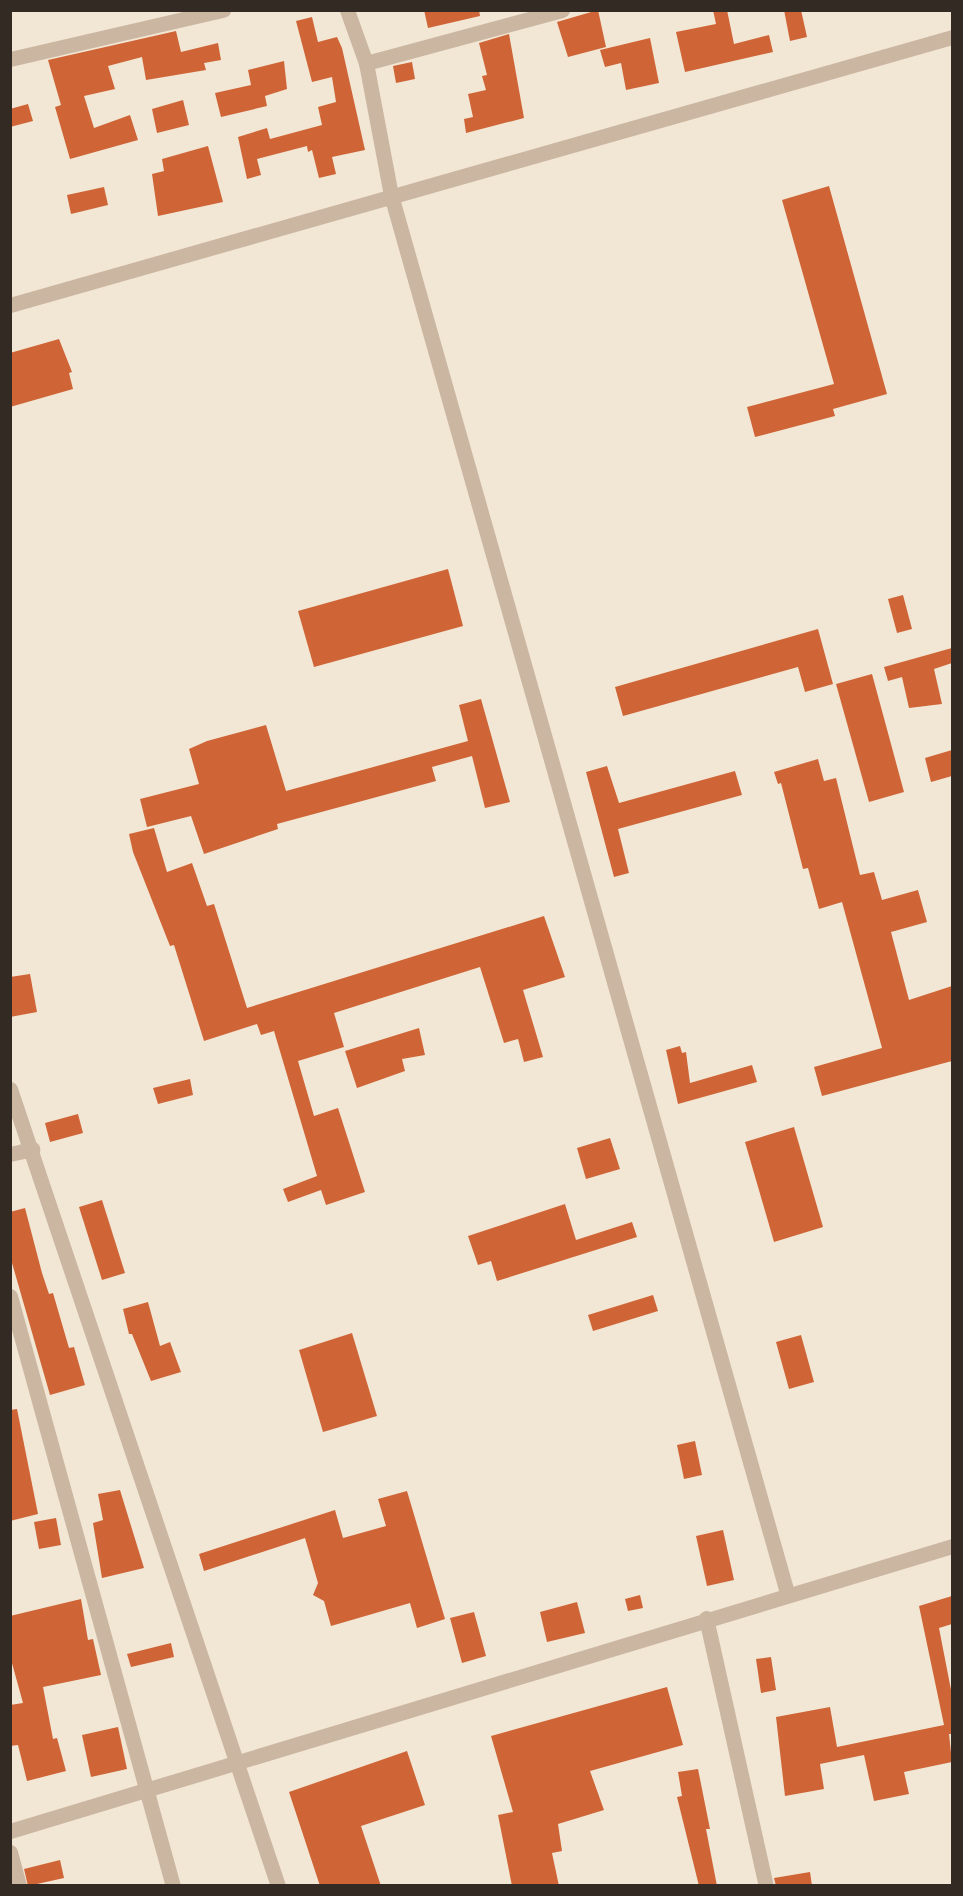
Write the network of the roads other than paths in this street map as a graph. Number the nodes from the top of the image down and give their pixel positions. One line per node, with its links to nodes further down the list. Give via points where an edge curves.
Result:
1 (223, 10): 5 (street)
2 (347, 10): 6 (street)
3 (562, 10): 6 (street)
4 (952, 37): 7 (street)
5 (10, 60)
6 (366, 63): 7 (street)
7 (391, 195): 8 (street); 14 (street)
8 (10, 305)
9 (10, 1089): 10 (street)
10 (32, 1149): 11 (street); 16 (street)
11 (10, 1154)
12 (10, 1296): 17 (street)
13 (952, 1546): 14 (street)
14 (787, 1593): 15 (street)
15 (706, 1618): 16 (street); 23 (street)
16 (237, 1762): 17 (street); 22 (street)
17 (149, 1788): 18 (street); 21 (street)
18 (10, 1831)
19 (10, 1852): 20 (street)
20 (19, 1886)
21 (173, 1886)
22 (278, 1886)
23 (766, 1886)

